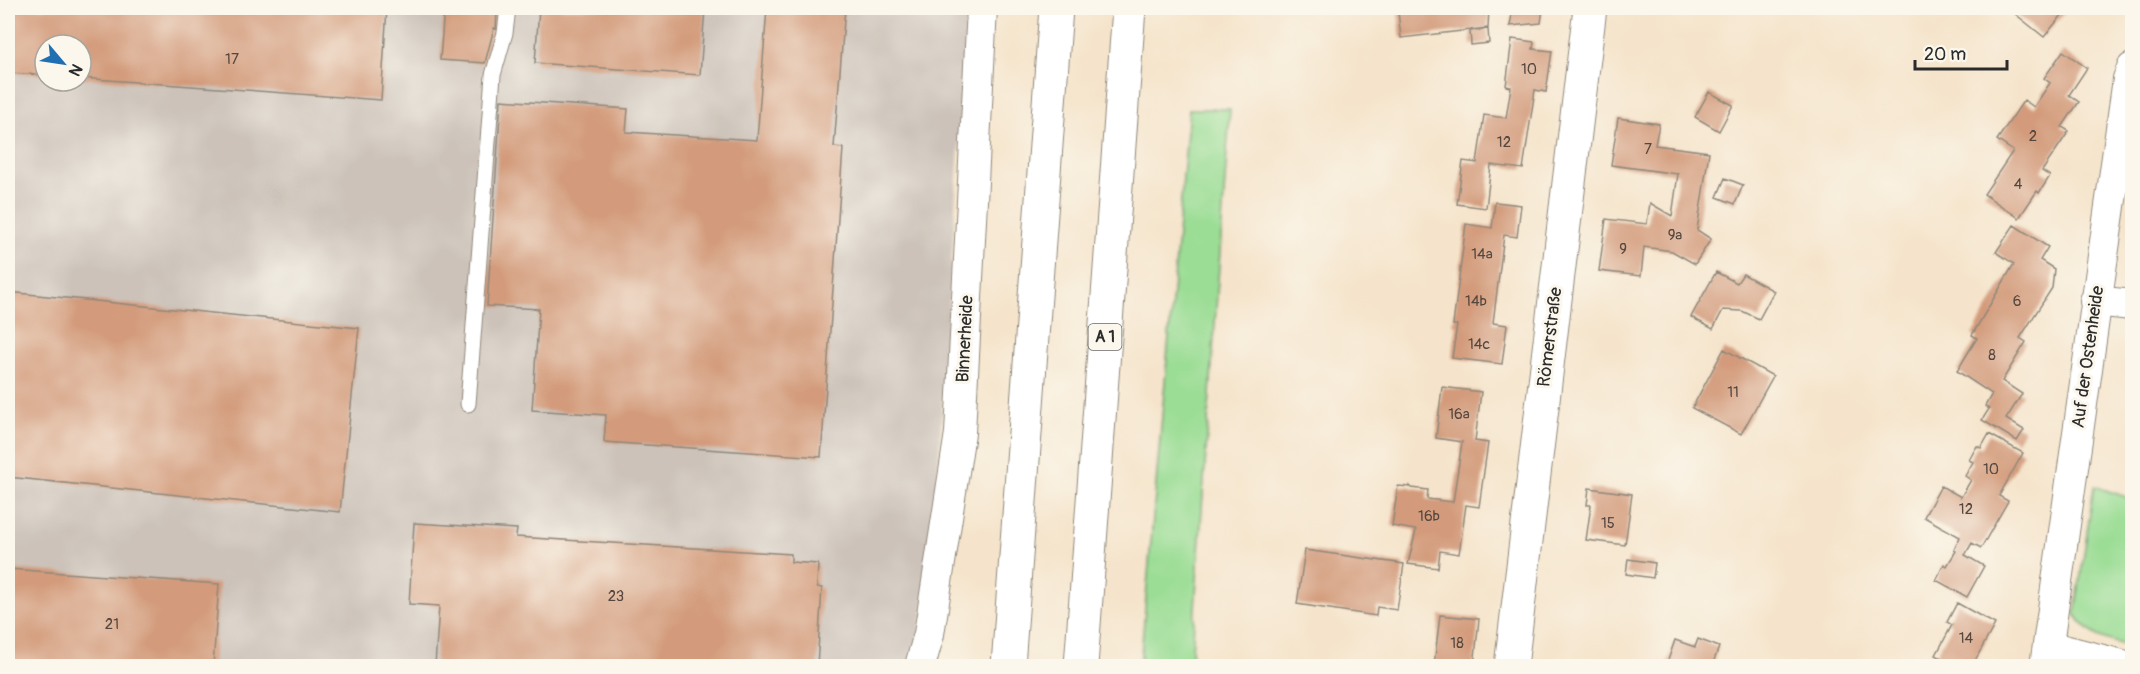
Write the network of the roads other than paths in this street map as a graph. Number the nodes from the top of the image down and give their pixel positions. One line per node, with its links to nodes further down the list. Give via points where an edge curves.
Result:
1 (508, 8): 9 (lane, via 493,75)
2 (982, 8): 11 (street, Binnerheide, via 960,433 929,634)
3 (1056, 8): 12 (main road)
4 (1129, 8): 13 (main road, A 1)
5 (1590, 8): 14 (main road, Römerstraße)
6 (2133, 68): 7 (street, Auf der Ostenheide, via 2128,80)
7 (2095, 301): 8 (street); 10 (street, Auf der Ostenheide)
8 (2133, 305)
9 (468, 404)
10 (2046, 656): 15 (street, Auf der Ostenheide)
11 (920, 666)
12 (1008, 666)
13 (1080, 666)
14 (1511, 666)
15 (2126, 666)

